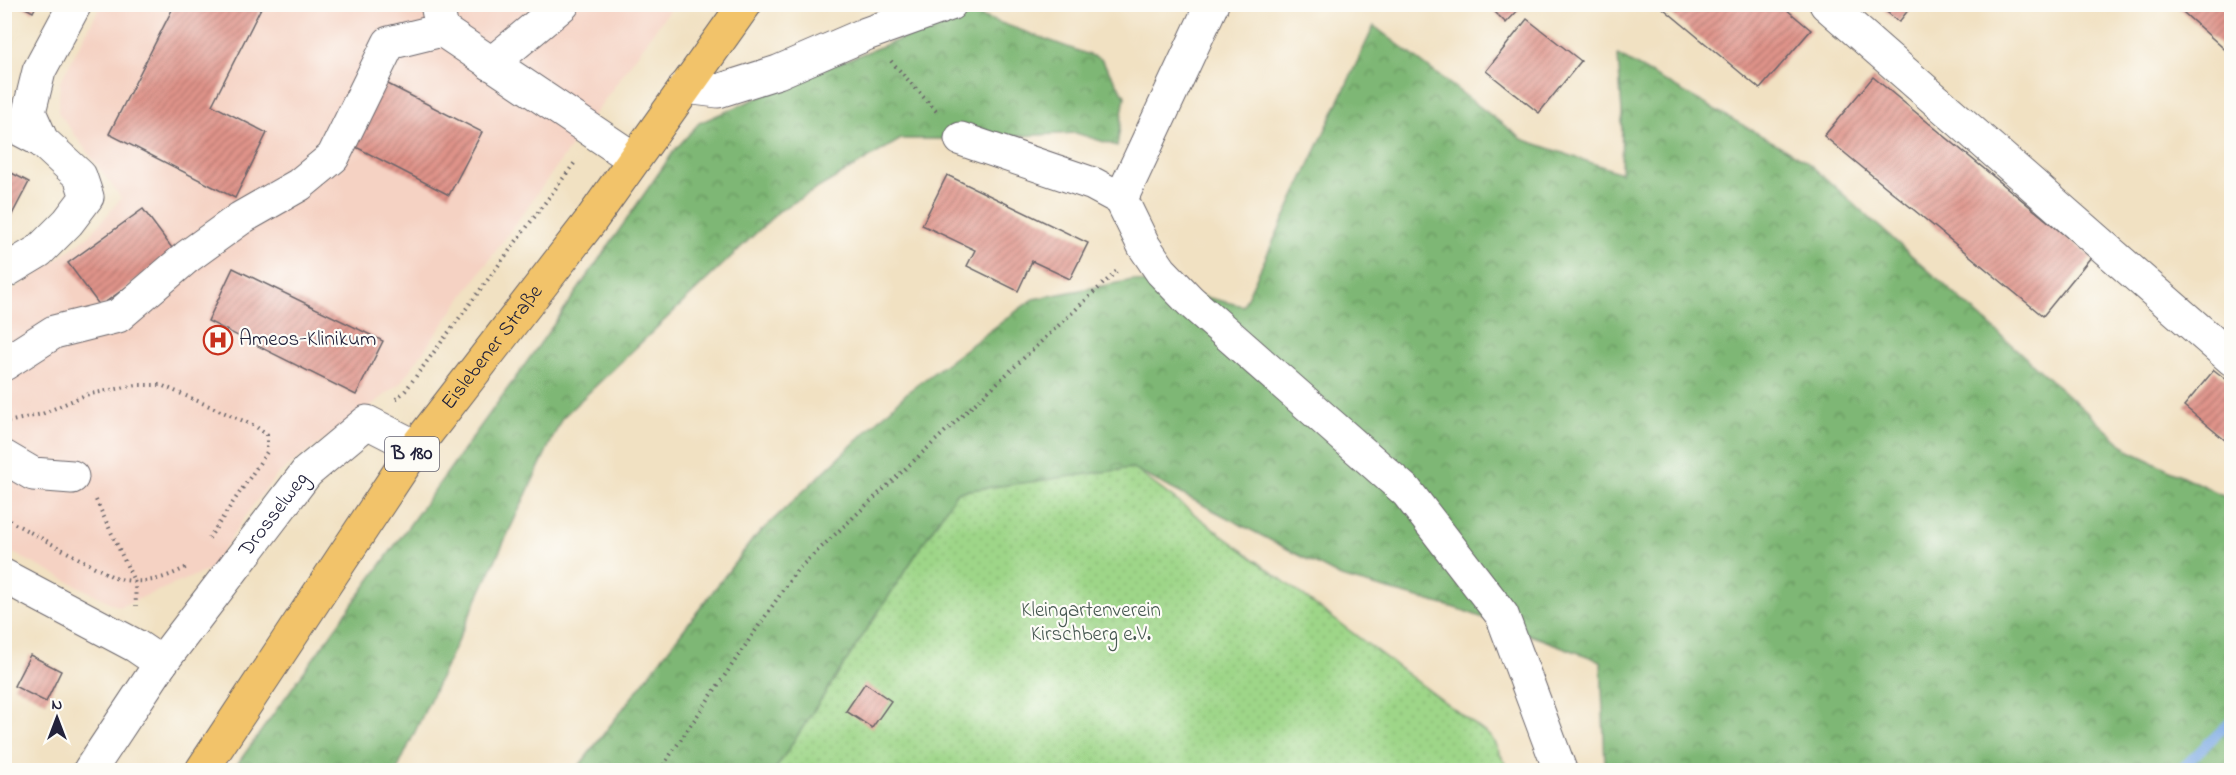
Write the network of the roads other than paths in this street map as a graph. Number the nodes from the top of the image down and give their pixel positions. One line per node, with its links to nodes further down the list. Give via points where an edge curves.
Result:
1 (75, 4): 12 (street, via 39,71 29,112)
2 (563, 4): 8 (street)
3 (744, 4): 9 (main road, Eislebener Straße / B 180)
4 (950, 4): 9 (street, via 778,72 718,91)
5 (1212, 4): 14 (street)
6 (1838, 9): 16 (street)
7 (439, 17): 8 (street); 17 (street, via 389,43 333,157 299,185 241,218 187,257 118,316 54,332)
8 (491, 64): 13 (street)
9 (685, 87): 13 (main road, Eislebener Straße / B 180)
10 (4, 122): 12 (street)
11 (961, 139): 14 (street, via 1093,184)
12 (42, 141): 15 (street, via 80,176 87,197 69,222 39,251)
13 (634, 159): 18 (main road, Eislebener Straße / B 180)
14 (1121, 199): 25 (street, via 1161,271 1407,492 1502,615)
15 (4, 272)
16 (2232, 359)
17 (4, 364)
18 (416, 447): 22 (street, Drosselweg, via 367,422 308,472); 24 (main road, Eislebener Straße / B 180)
19 (4, 458): 20 (street, via 33,474)
20 (72, 477)
21 (4, 576): 22 (street)
22 (148, 654): 23 (street, Drosselweg)
23 (90, 771)
24 (202, 771)
25 (1560, 771)

